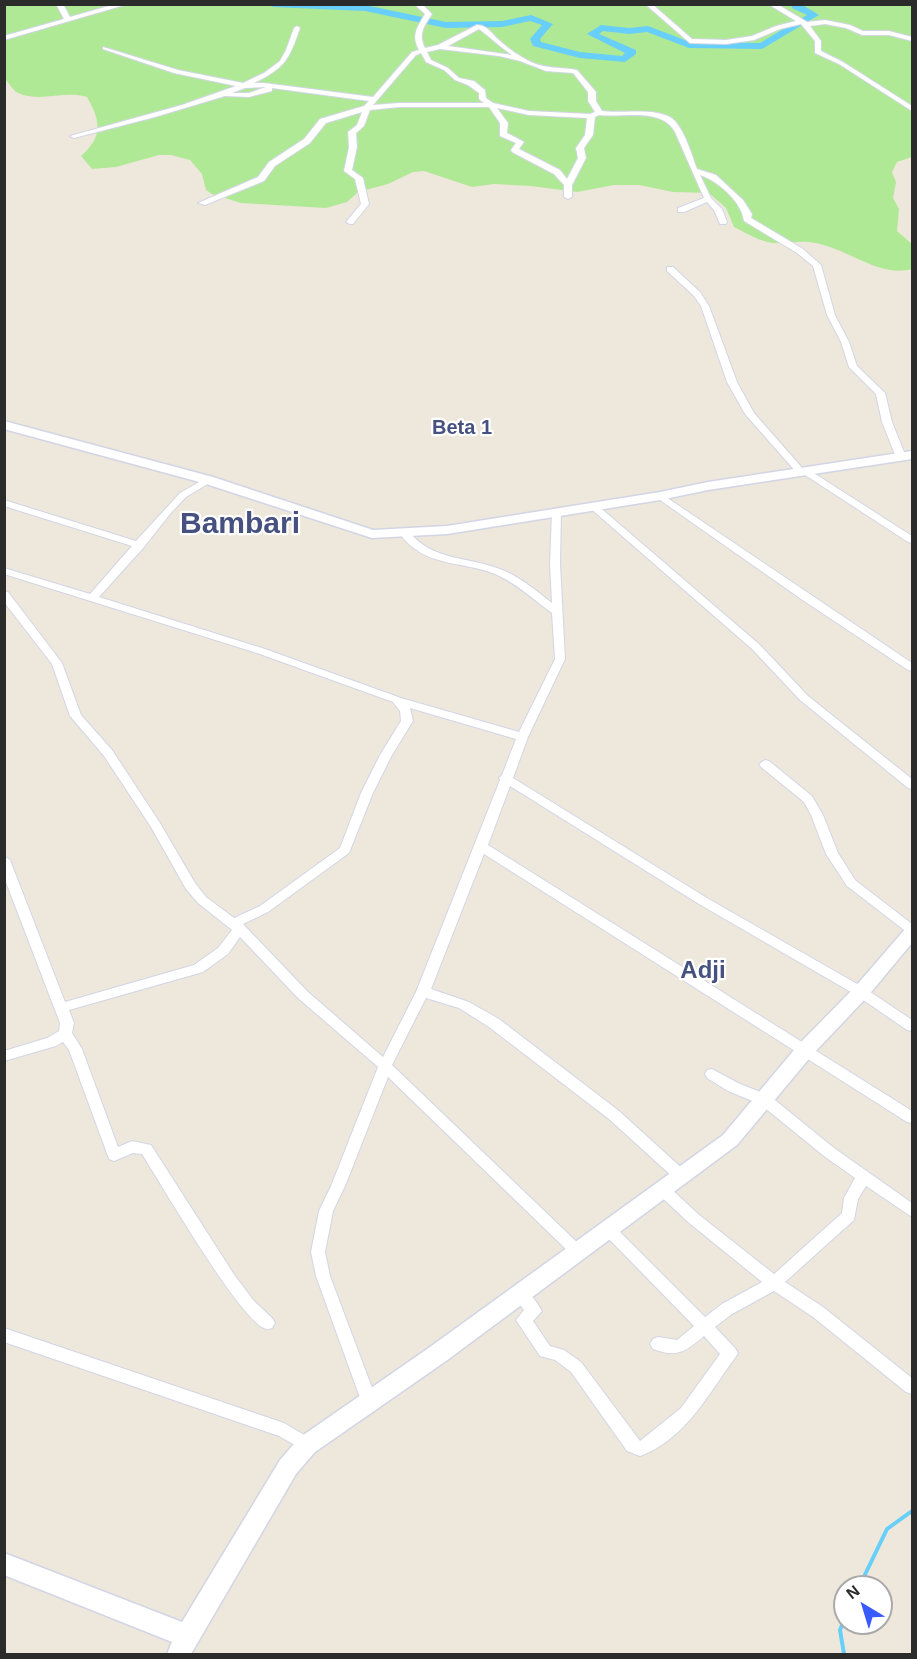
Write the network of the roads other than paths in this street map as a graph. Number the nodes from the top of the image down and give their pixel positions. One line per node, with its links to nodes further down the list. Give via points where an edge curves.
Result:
1 (59, 4): 6 (street)
2 (125, 4): 6 (street)
3 (417, 4): 13 (street, via 429,14 418,31 418,41)
4 (648, 4): 7 (street, via 690,40 726,42 754,38 778,27)
5 (771, 4): 7 (street)
6 (68, 20): 9 (street)
7 (803, 23): 10 (street, via 825,22 862,33 889,33); 21 (street, via 818,41 817,52 842,63)
8 (297, 28): 15 (street, via 284,61)
9 (4, 38)
10 (912, 39)
11 (440, 47): 13 (street); 14 (street, via 475,49); 14 (street, via 479,27)
12 (105, 48): 15 (street, via 176,72)
13 (425, 50): 18 (street, via 414,53); 19 (street, via 428,61 471,83)
14 (528, 63): 22 (street, via 575,71 592,92)
15 (246, 86): 16 (street); 17 (street)
16 (273, 88): 17 (street, via 249,95); 18 (street)
17 (217, 96): 23 (street)
18 (374, 99): 20 (street)
19 (491, 105): 20 (street); 22 (street, via 529,113); 25 (street, via 504,123 503,134 520,142 515,150 557,172)
20 (367, 108): 28 (street, via 323,121 308,141 272,164 261,179); 30 (street, via 360,126 351,132 353,147 348,171 358,178 364,204)
21 (912, 109)
22 (595, 115): 24 (street, via 661,115 672,122); 25 (street, via 580,148 582,158)
23 (74, 136)
24 (694, 170): 27 (street); 34 (street, via 714,177 740,202 748,213 747,219 817,264 831,315 853,367 880,393 887,423)
25 (568, 185): 26 (street)
26 (568, 197)
27 (708, 199): 29 (street); 31 (street)
28 (202, 203)
29 (681, 210)
30 (350, 222)
31 (723, 222)
32 (669, 269): 35 (street, via 698,294 705,306 732,382 750,414)
33 (4, 425): 36 (street)
34 (907, 456): 35 (street)
35 (803, 471): 37 (street); 42 (street)
36 (208, 480): 41 (street, via 372,534); 43 (street, via 183,495)
37 (660, 496): 39 (street); 48 (street)
38 (4, 503): 43 (street)
39 (593, 506): 40 (street); 53 (street, via 756,647 804,698)
40 (557, 512): 41 (street); 47 (street)
41 (405, 534): 47 (street, via 429,555 494,570)
42 (912, 540)
43 (140, 545): 46 (street)
44 (4, 571): 46 (street)
45 (4, 594): 56 (street, via 57,663 76,716 108,753 190,886)
46 (93, 598): 49 (street, via 261,651)
47 (556, 611): 50 (street, via 560,659)
48 (912, 668)
49 (397, 700): 50 (street); 56 (street, via 406,710 407,721 367,793 345,850)
50 (522, 736): 52 (street)
51 (765, 764): 57 (street, via 808,799 832,854 851,884)
52 (505, 778): 54 (street); 59 (street, via 703,902)
53 (912, 785)
54 (481, 846): 58 (street); 63 (street, via 736,1009)
55 (4, 860): 60 (street)
56 (237, 926): 60 (street, via 223,951 198,969); 65 (street, via 303,995)
57 (912, 931): 59 (street)
58 (423, 992): 65 (street); 69 (street, via 464,1005 494,1023 589,1095)
59 (861, 992): 61 (street); 63 (street)
60 (60, 1008): 62 (street, via 67,1023)
61 (912, 1026)
62 (65, 1034): 64 (street); 77 (street, via 75,1049 114,1155 132,1147 146,1149 230,1280)
63 (806, 1049): 67 (street); 68 (street)
64 (4, 1056)
65 (385, 1066): 74 (street); 82 (street, via 326,1211 318,1252 323,1276)
66 (712, 1074): 67 (street)
67 (765, 1100): 69 (street, via 730,1140); 70 (street)
68 (912, 1118)
69 (680, 1175): 71 (street)
70 (863, 1178): 72 (street); 75 (street, via 851,1198 849,1216)
71 (662, 1189): 73 (street); 75 (street)
72 (912, 1211)
73 (608, 1229): 74 (street); 78 (street)
74 (578, 1251): 76 (street)
75 (774, 1283): 78 (street, via 727,1309); 81 (street, via 818,1312)
76 (519, 1293): 78 (street, via 534,1311 524,1320 534,1337 545,1351 560,1355 576,1367 633,1446 640,1449 679,1421 730,1353); 82 (street)
77 (267, 1323)
78 (705, 1327): 80 (street, via 679,1347)
79 (4, 1335): 83 (street, via 284,1430)
80 (658, 1344)
81 (912, 1387)
82 (369, 1401): 83 (street)
83 (307, 1445): 85 (street, via 288,1467)
84 (4, 1564): 85 (street)
85 (183, 1645)

